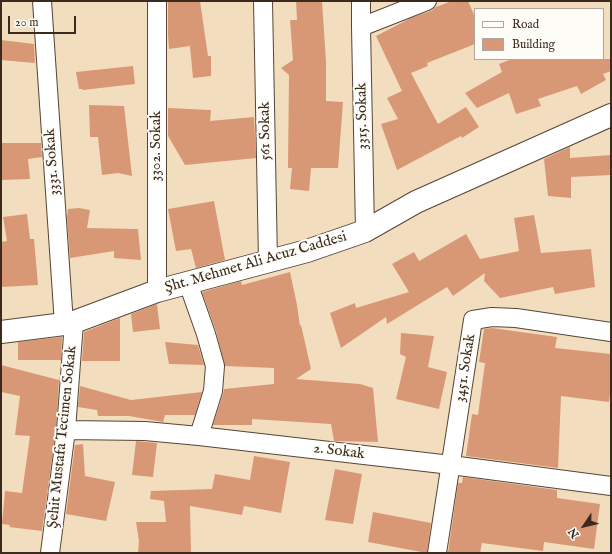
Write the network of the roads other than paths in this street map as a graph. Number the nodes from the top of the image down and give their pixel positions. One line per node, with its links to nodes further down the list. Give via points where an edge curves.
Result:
1 (42, 1): 12 (street, 3331. Sokak)
2 (157, 1): 11 (street, 3302. Sokak)
3 (263, 1): 9 (street, 561 Sokak)
4 (362, 1): 6 (street, 3315. Sokak)
5 (427, 1): 6 (street)
6 (361, 27): 8 (street, 3315. Sokak)
7 (611, 116): 8 (street, Şht. Mehmet Ali Acuz Caddesi, via 416,202)
8 (365, 231): 9 (street, Şht. Mehmet Ali Acuz Caddesi)
9 (268, 262): 10 (street, Şht. Mehmet Ali Acuz Caddesi)
10 (188, 283): 11 (street, Şht. Mehmet Ali Acuz Caddesi); 16 (street, via 214,366 213,391)
11 (157, 291): 12 (street, Şht. Mehmet Ali Acuz Caddesi)
12 (69, 323): 13 (street, Şht. Mehmet Ali Acuz Caddesi); 15 (street, Şehit Mustafa Tecimen Sokak)
13 (1, 332)
14 (611, 332): 17 (street, 3451. Sokak, via 516,318 492,317 473,320)
15 (66, 430): 16 (street, 2. Sokak, via 145,431); 19 (street, Şehit Mustafa Tecimen Sokak)
16 (199, 436): 17 (street, 2. Sokak)
17 (451, 465): 18 (street, 2. Sokak); 20 (street, 3451. Sokak)
18 (611, 486)
19 (50, 553)
20 (437, 553)

